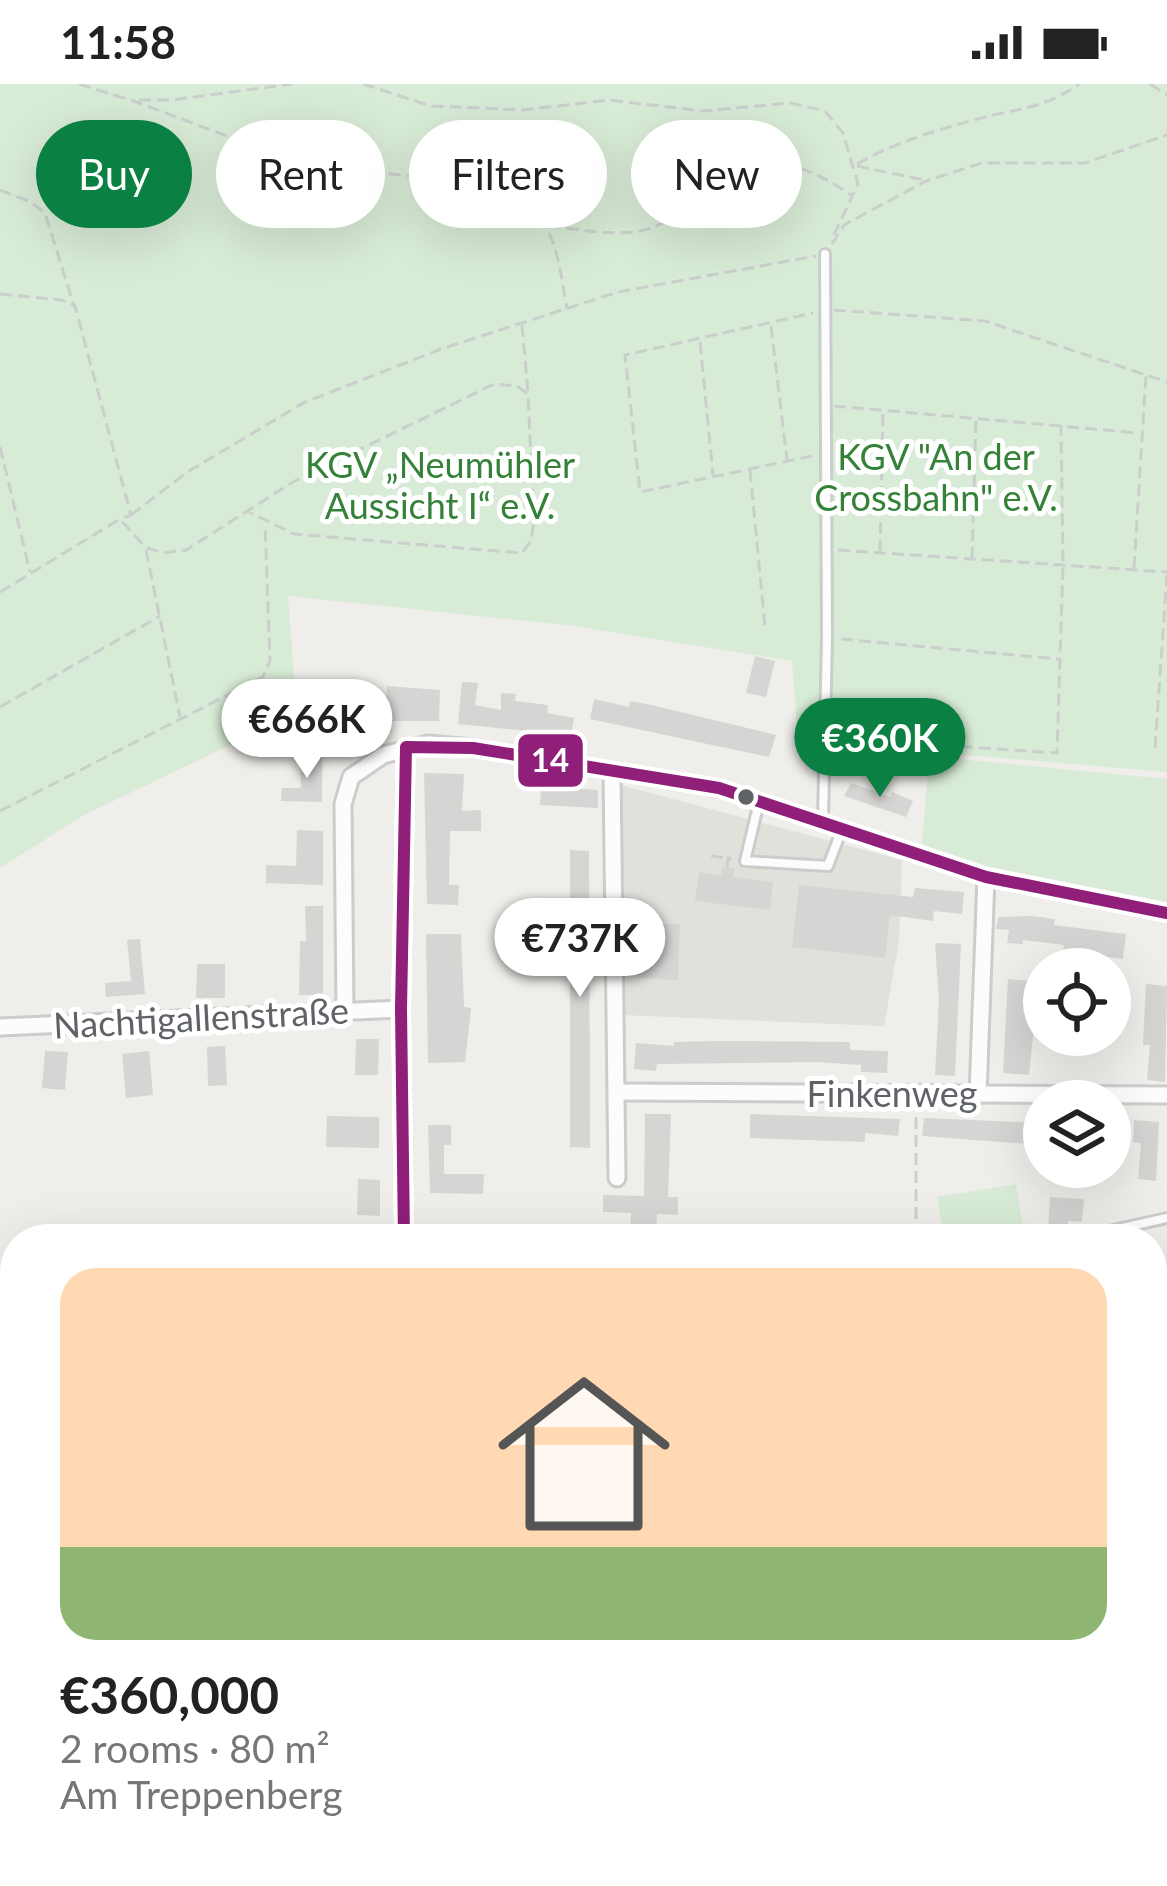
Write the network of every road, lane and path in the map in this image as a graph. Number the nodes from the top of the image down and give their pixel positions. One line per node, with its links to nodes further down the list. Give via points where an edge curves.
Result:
1 (79, 84): 7 (path)
2 (292, 84): 7 (path)
3 (363, 84): 9 (path, via 431,106 609,100 704,110 790,103 825,111)
4 (1079, 84): 9 (path, via 1024,111 912,137)
5 (1150, 84): 6 (path)
6 (1167, 94)
7 (131, 100): 10 (path, via 307,166)
8 (1167, 135): 11 (path, via 1084,163 982,163)
9 (855, 165): 11 (path); 13 (path)
10 (409, 176)
11 (926, 181): 16 (path, via 844,225)
12 (0, 190): 18 (path, via 45,213)
13 (853, 196): 15 (path, via 787,162 754,164 641,231); 16 (path)
14 (549, 228): 19 (path)
15 (585, 228)
16 (826, 254): 19 (path, via 618,292); 20 (lane)
17 (0, 294): 18 (path)
18 (75, 306): 38 (path)
19 (568, 309): 22 (path)
20 (828, 310): 21 (path); 24 (path, via 985,321); 27 (lane)
21 (771, 322): 23 (path); 34 (path)
22 (522, 325): 26 (path); 38 (path, via 303,403)
23 (699, 338): 36 (path); 36 (path, via 625,355 640,492)
24 (1146, 374): 25 (path); 31 (path)
25 (1167, 382)
26 (528, 394): 37 (path, via 494,385 293,482); 40 (path, via 534,522 522,553 294,534)
27 (826, 406): 28 (path); 33 (lane)
28 (883, 410): 29 (path); 43 (path)
29 (976, 418): 30 (path); 44 (path)
30 (1060, 426): 31 (path); 45 (path)
31 (1139, 433): 46 (path)
32 (0, 448): 48 (path)
33 (826, 454): 34 (path); 42 (lane)
34 (787, 462): 35 (path)
35 (750, 468): 36 (path); 51 (path)
36 (713, 477)
37 (249, 512): 40 (path); 41 (path, via 186,550)
38 (131, 515): 39 (path)
39 (120, 519): 41 (path); 48 (path)
40 (265, 523): 55 (path, via 270,661 263,677)
41 (146, 547): 50 (path)
42 (824, 549): 43 (path); 52 (lane)
43 (880, 553): 44 (path)
44 (972, 559): 45 (path)
45 (1063, 565): 46 (path); 53 (path)
46 (1134, 570): 47 (path)
47 (1167, 572): 58 (path)
48 (30, 574): 49 (path)
49 (0, 592)
50 (160, 616): 54 (path); 55 (path)
51 (765, 627)
52 (827, 637): 53 (path); 56 (lane)
53 (1062, 659): 56 (path, via 1057,753)
54 (0, 707)
55 (181, 719): 61 (path)
56 (825, 737): 62 (lane)
57 (406, 747): 59 (street, via 473,748); 71 (street); 72 (street, via 351,777 343,804)
58 (1156, 748)
59 (612, 771): 60 (street); 74 (street)
60 (759, 800): 62 (street); 63 (lane, via 746,861 828,866)
61 (0, 811)
62 (823, 821): 63 (street)
63 (842, 828): 69 (street)
64 (729, 851): 66 (path)
65 (711, 856): 66 (path)
66 (728, 859): 67 (path); 68 (path)
67 (737, 860)
68 (727, 868)
69 (986, 877): 70 (street); 76 (street)
70 (1167, 913)
71 (401, 1009): 72 (street, Nachtigallenstraße); 79 (street)
72 (345, 1012): 73 (street, Nachtigallenstraße)
73 (0, 1027)
74 (617, 1092): 75 (street, Finkenweg); 78 (street)
75 (916, 1094): 76 (street, Finkenweg); 80 (path)
76 (978, 1095): 77 (street, Finkenweg)
77 (1167, 1095)
78 (617, 1178)
79 (404, 1224)
80 (916, 1224)

